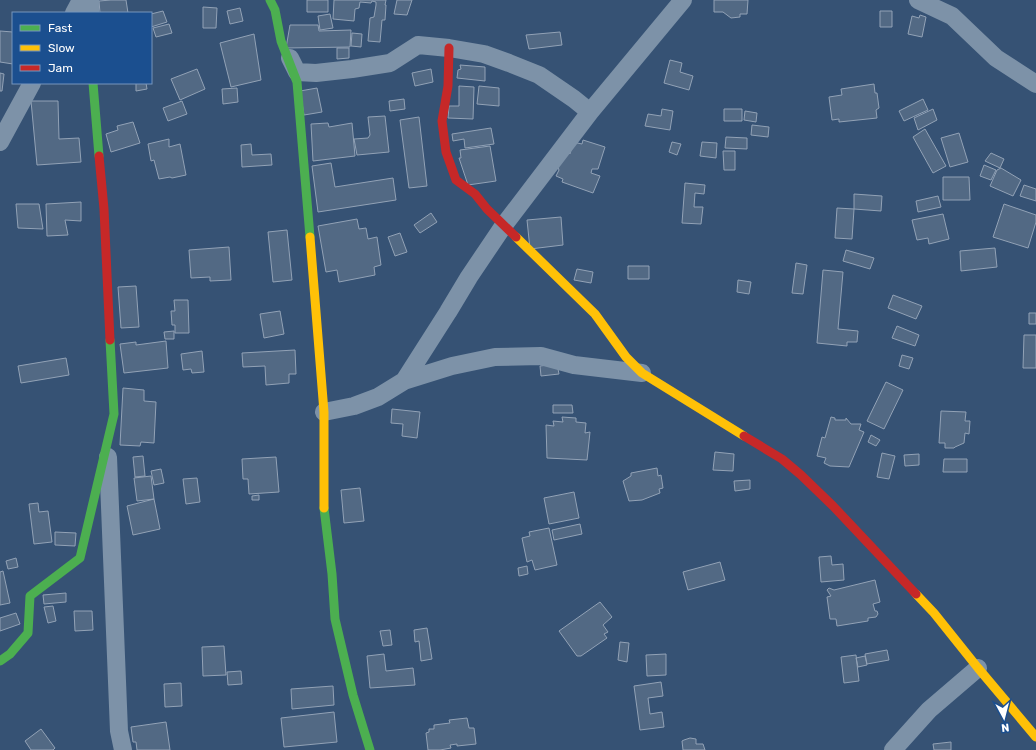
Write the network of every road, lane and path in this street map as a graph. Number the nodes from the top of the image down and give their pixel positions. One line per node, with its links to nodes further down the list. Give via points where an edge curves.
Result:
1 (81, 0): 6 (street)
2 (90, 0): 7 (street)
3 (270, 0): 8 (street, via 275,10)
4 (683, 0): 13 (street)
5 (918, 0): 12 (street, via 952,16 996,58)
6 (75, 12)
7 (90, 12)
8 (281, 41): 9 (street, via 297,72 316,73 390,63 418,45); 18 (street, via 296,82)
9 (449, 48): 13 (street, via 484,54 539,75); 15 (street, via 448,86 442,121 446,152 456,180 475,194)
10 (31, 84): 14 (street)
11 (94, 84): 19 (street, via 104,209 114,414)
12 (1036, 84)
13 (590, 112): 15 (street)
14 (0, 142)
15 (504, 225): 16 (street, via 595,314 626,357); 17 (street)
16 (642, 373): 17 (street, via 574,365 541,356 495,357 452,366); 21 (street, via 782,460 801,476 833,506 934,613)
17 (404, 381): 18 (street, via 378,397 354,406)
18 (324, 412): 24 (street, via 324,513 335,618 353,695)
19 (108, 440): 20 (street, via 80,558 30,596 28,633); 23 (street, via 119,731)
20 (0, 662)
21 (978, 668): 22 (street); 25 (street, via 929,710)
22 (1036, 737)
23 (123, 750)
24 (370, 750)
25 (893, 750)

